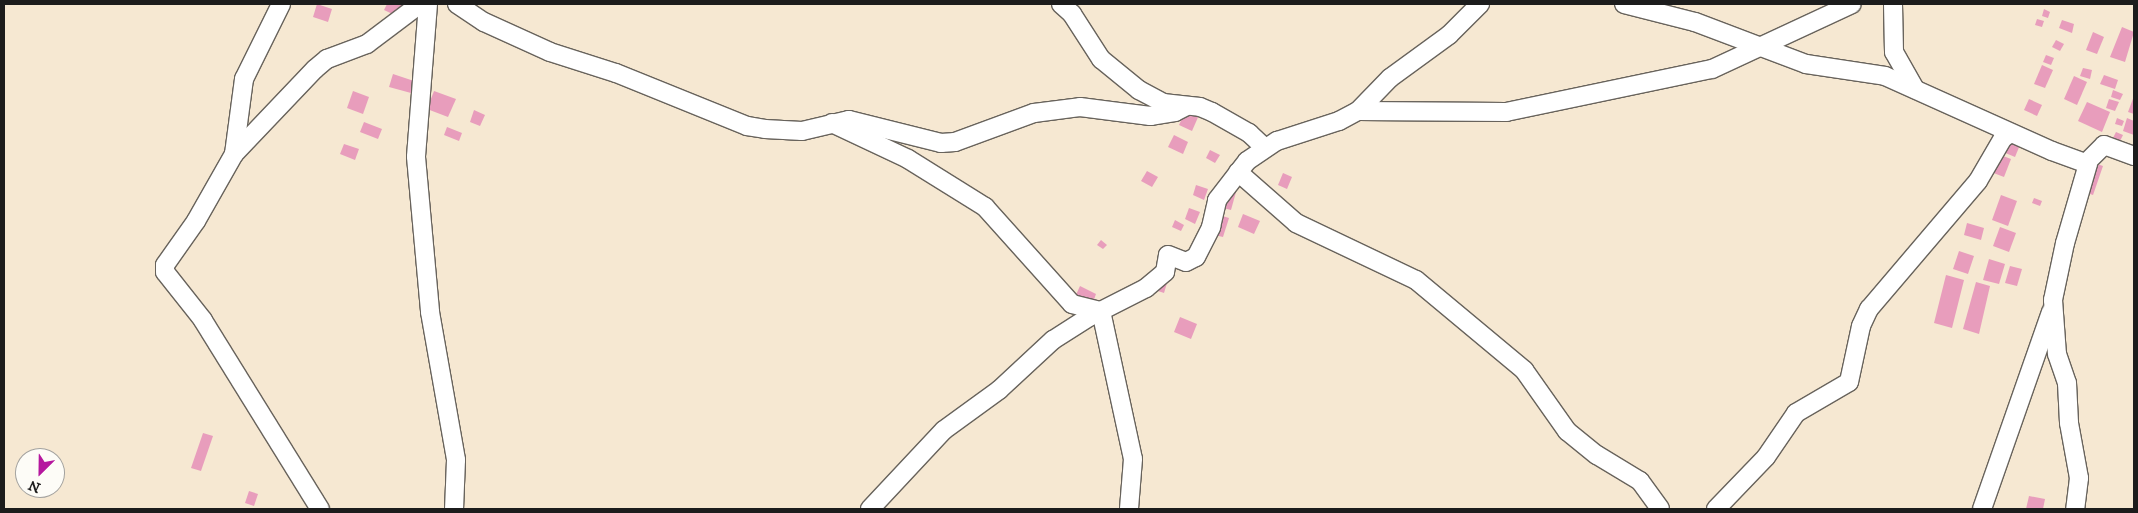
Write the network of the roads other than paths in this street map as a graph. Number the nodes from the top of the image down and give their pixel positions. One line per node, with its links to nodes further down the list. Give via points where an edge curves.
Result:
1 (281, 4): 17 (street, via 244,79)
2 (420, 4): 17 (street, via 367,44 327,60 315,69)
3 (428, 4): 24 (street, via 416,157 430,312 456,460)
4 (457, 4): 14 (street, via 484,22 550,52 632,78 747,126 802,132)
5 (1061, 4): 12 (street, via 1072,14 1101,60 1152,98)
6 (1480, 4): 13 (street, via 1449,35 1390,78)
7 (1624, 4): 10 (street, via 1695,22)
8 (1852, 4): 10 (street)
9 (1893, 4): 11 (street, via 1894,52)
10 (1759, 48): 11 (street, via 1806,64 1885,76); 13 (street, via 1712,69 1506,112)
11 (1915, 89): 15 (street)
12 (1185, 107): 14 (street, via 1150,116 1080,107 1042,112 1015,118 955,142 941,143 872,124 849,120); 16 (street, via 1212,112 1249,134)
13 (1358, 111): 16 (street)
14 (831, 123): 22 (street, via 908,160 985,207 1072,304)
15 (2011, 132): 19 (street, via 2052,151); 28 (street, via 1978,180 1869,309 1861,326 1849,382 1796,413 1766,457)
16 (1264, 148): 20 (street)
17 (234, 154): 23 (street, via 196,221 165,265 165,272 203,320)
18 (2134, 156): 19 (street, via 2104,145)
19 (2087, 162): 21 (street, via 2089,167 2058,270)
20 (1238, 172): 22 (street, via 1217,200 1211,227 1196,258 1186,262 1168,255 1165,272 1146,288); 27 (street, via 1296,223 1416,280 1524,370 1568,431 1590,450 1640,481)
21 (2053, 307): 29 (street); 30 (street, via 2057,354 2067,383 2069,423 2079,478)
22 (1101, 311): 25 (street, via 1053,340 999,390 944,430); 26 (street, via 1133,459)
23 (320, 509)
24 (454, 509)
25 (870, 509)
26 (1129, 509)
27 (1660, 509)
28 (1716, 509)
29 (1982, 509)
30 (2074, 509)

